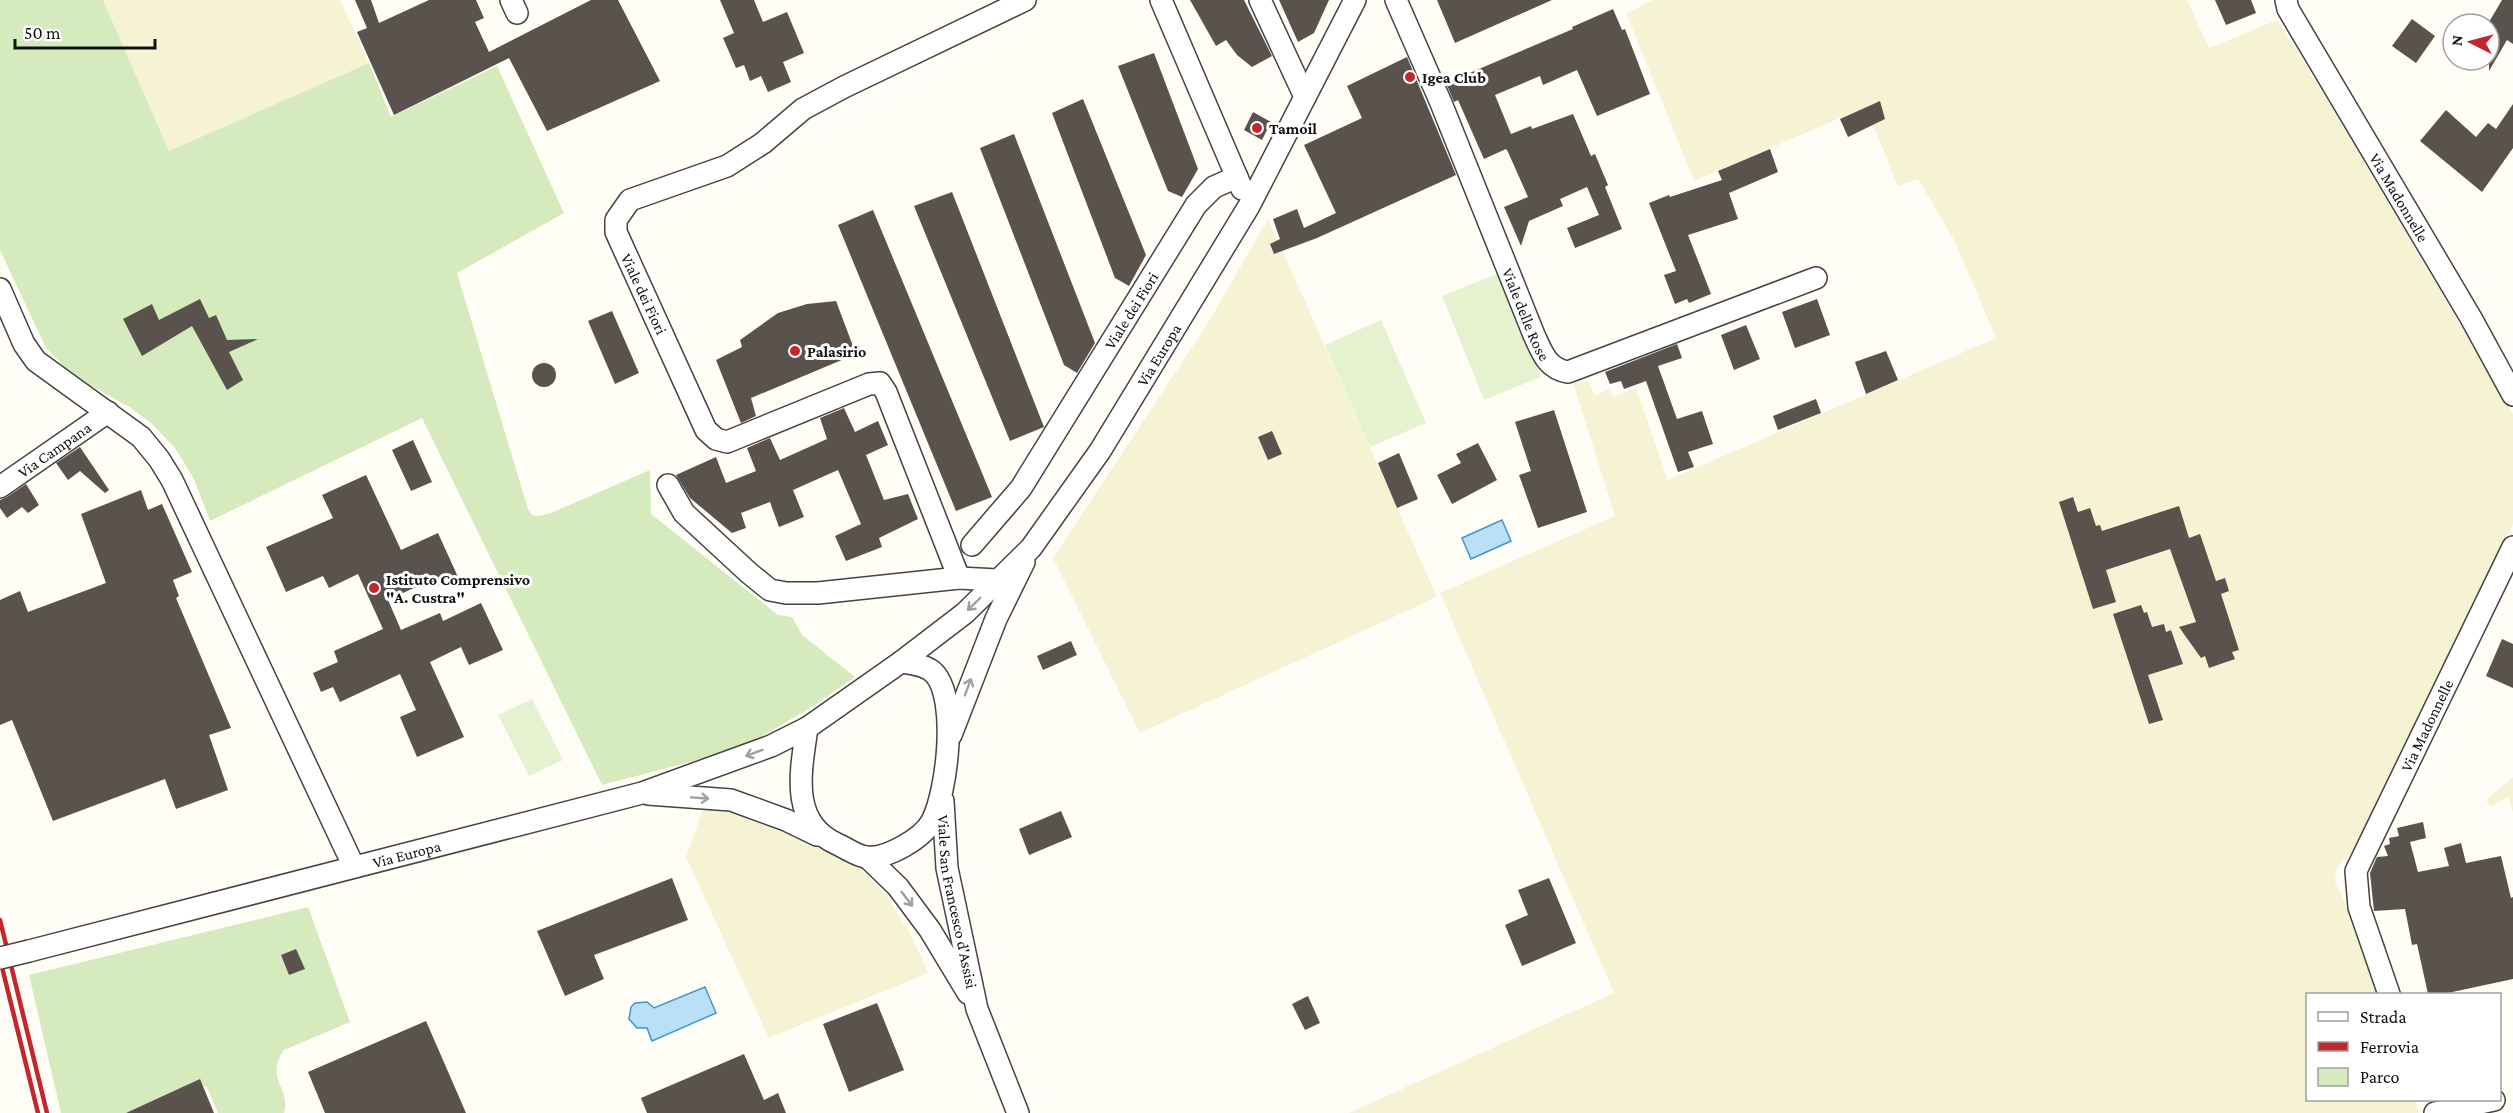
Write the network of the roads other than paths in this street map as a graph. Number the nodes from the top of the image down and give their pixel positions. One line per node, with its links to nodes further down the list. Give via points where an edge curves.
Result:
1 (1025, 0): 19 (street, Viale dei Fiori, via 803,109 763,143 727,166 630,200 616,220 616,232 706,430 727,442 869,384 880,383)
2 (1161, 0): 8 (street)
3 (1260, 0): 7 (street)
4 (1355, 0): 7 (street, Via Europa)
5 (1396, 0): 10 (street, Viale delle Rose, via 1534,335 1546,360 1558,370 1568,372)
6 (2286, 0): 12 (street, Via Madonnelle)
7 (1305, 98): 9 (street, Via Europa)
8 (1237, 177): 9 (street); 16 (street, Viale dei Fiori, via 1214,187 1196,205 1021,488)
9 (1249, 206): 18 (street, Via Europa, via 1100,451)
10 (1816, 278)
11 (0, 289): 13 (street, via 24,344 36,361)
12 (2513, 395)
13 (108, 412): 15 (street, Via Campana); 28 (street, via 141,437 172,480)
14 (668, 485): 19 (street, via 684,513 770,590 818,593)
15 (0, 487)
16 (972, 545)
17 (2513, 547): 30 (street, Via Madonnelle, via 2356,871 2359,907)
18 (1031, 548): 20 (street, Via Europa); 23 (street, one-way to 18, via 992,628)
19 (959, 578): 20 (street)
20 (998, 580): 21 (street, Via Europa, one-way to 21, via 965,613)
21 (902, 662): 22 (street); 23 (street, via 925,667 936,675 946,708)
22 (807, 728): 24 (street, Via Europa, one-way to 24, via 771,746); 26 (street, via 800,776 806,817)
23 (948, 742): 25 (street)
24 (642, 794): 26 (street, one-way to 26, via 731,800); 28 (street, Via Europa)
25 (942, 795): 27 (street, via 931,823 912,843); 31 (street, Viale San Francesco d'Assisi, via 947,868)
26 (822, 837): 27 (street)
27 (867, 857): 31 (street, Viale San Francesco d'Assisi, one-way to 31, via 898,887 930,930)
28 (354, 867): 29 (street, Via Europa, bridge)
29 (0, 958)
30 (2389, 993)
31 (977, 1009): 33 (street, Viale San Francesco d'Assisi)
32 (2489, 1101): 34 (street)
33 (1018, 1113)
34 (2433, 1113)

